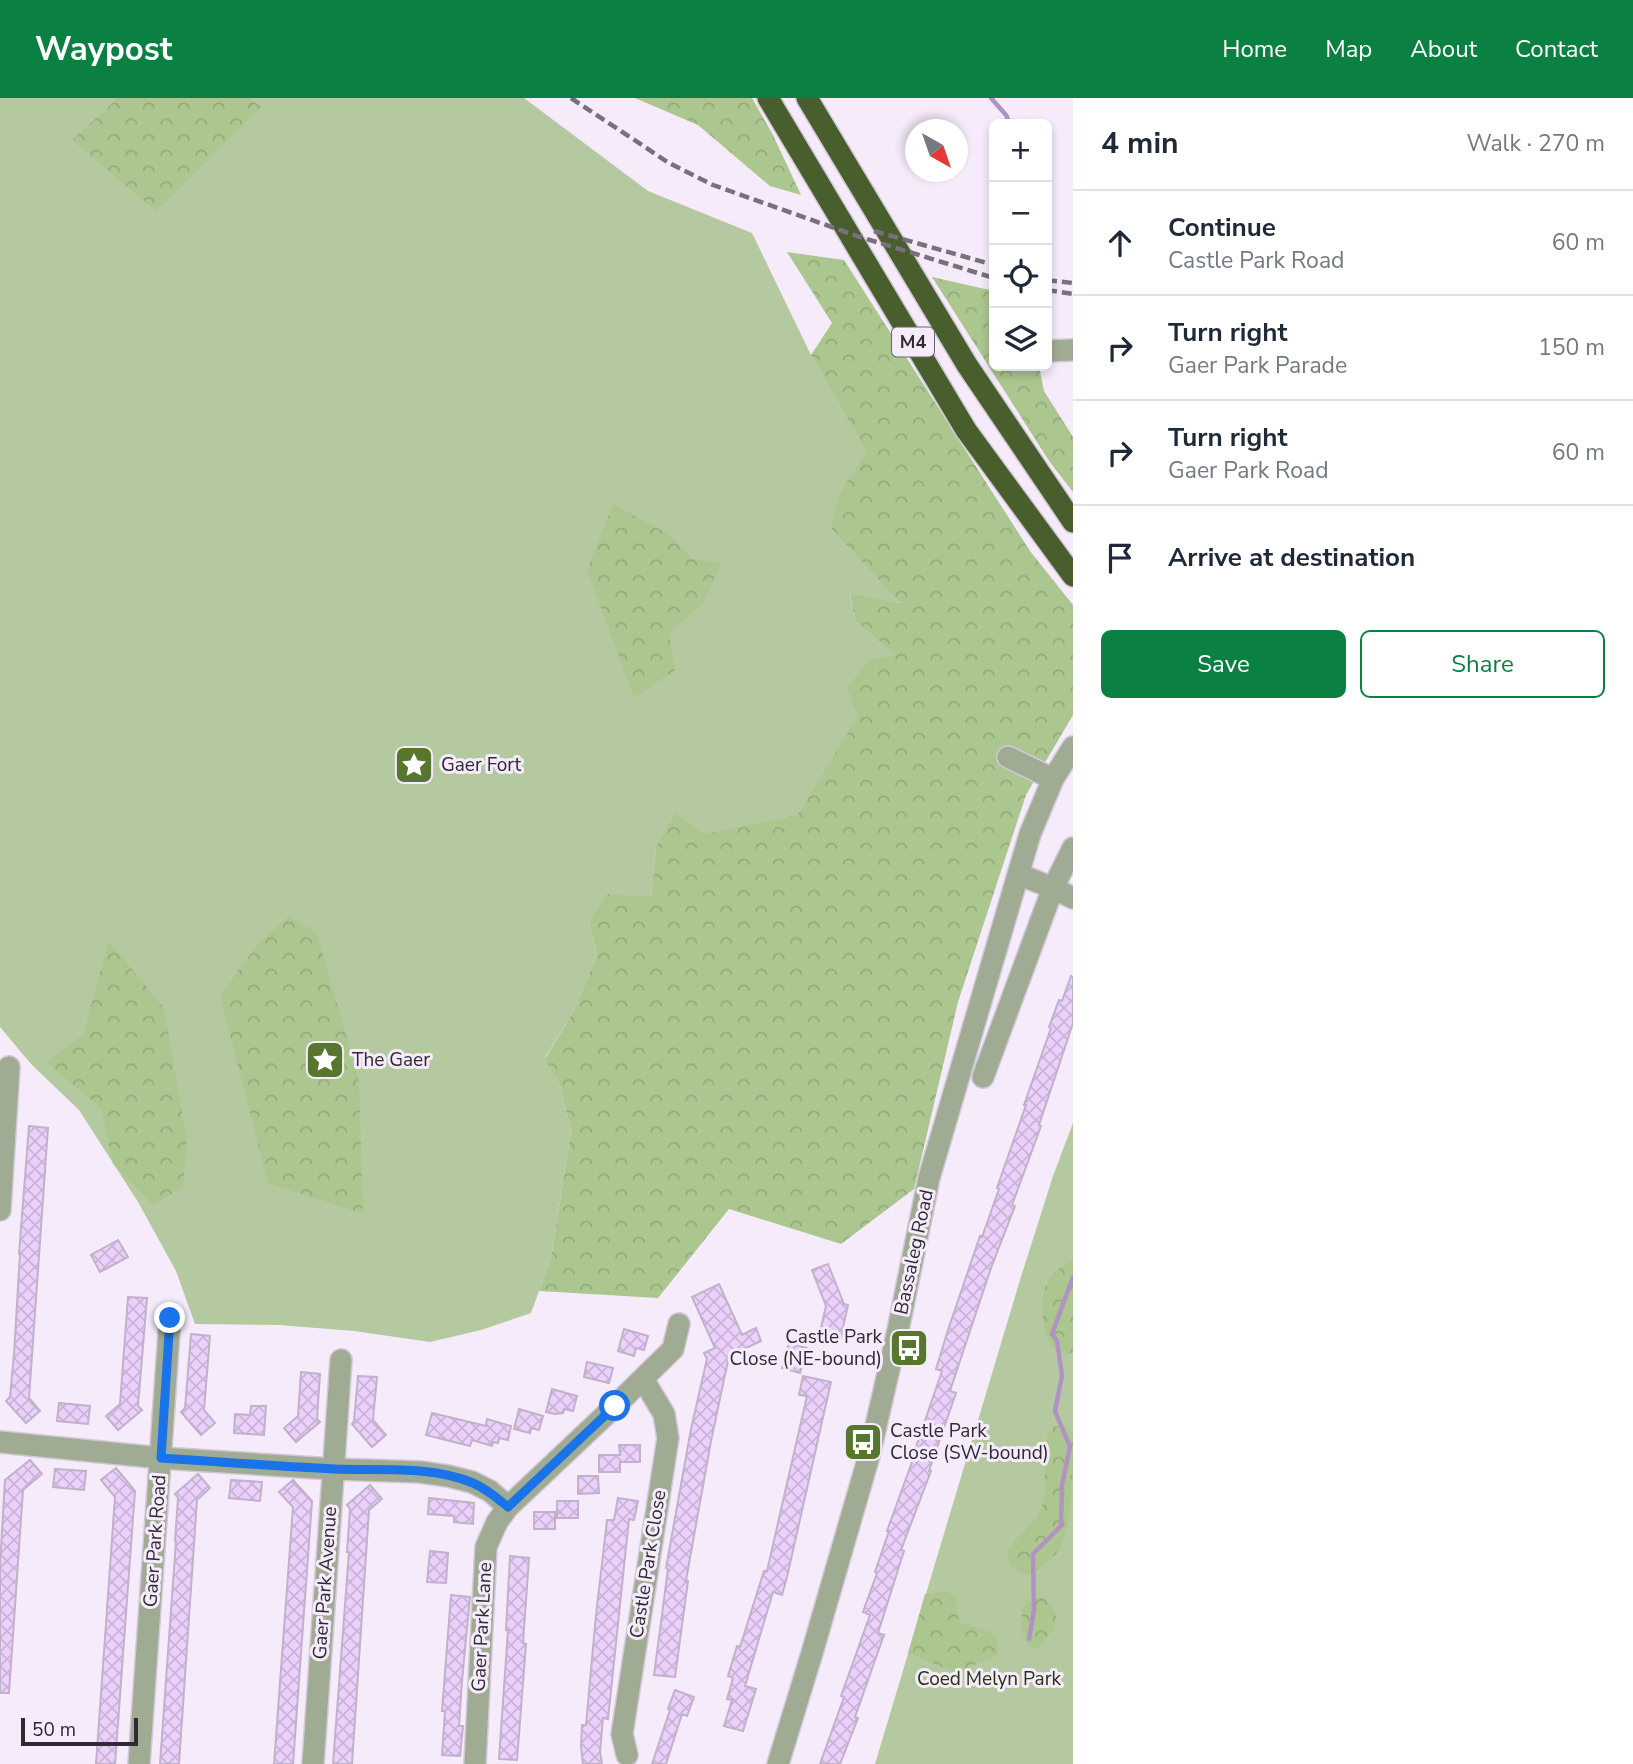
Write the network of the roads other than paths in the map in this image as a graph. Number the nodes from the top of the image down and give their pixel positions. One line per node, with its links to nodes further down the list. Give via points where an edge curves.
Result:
1 (768, 98): 8 (highway, M4, via 967,430)
2 (807, 98): 4 (highway, M4)
3 (814, 98): 4 (highway, M4)
4 (876, 211): 7 (highway, M4, via 967,365)
5 (1073, 349): 6 (street)
6 (1052, 351)
7 (1073, 522)
8 (1073, 576)
9 (1073, 747): 11 (street, Bassaleg Road)
10 (1008, 757): 11 (street)
11 (1053, 779): 13 (street, Bassaleg Road)
12 (1073, 848): 14 (street)
13 (1018, 874): 14 (street); 31 (street, Bassaleg Road, via 929,1178 869,1456)
14 (1053, 888): 15 (street); 17 (street)
15 (1073, 898)
16 (9, 1067): 18 (street)
17 (983, 1077)
18 (0, 1210)
19 (170, 1318): 24 (street, Gaer Park Road)
20 (678, 1324): 22 (street, Gaer Park Lane, via 673,1349)
21 (341, 1360): 25 (street, Gaer Park Avenue)
22 (643, 1379): 26 (street, Gaer Park Lane); 27 (street, Castle Park Close, via 664,1414 668,1438 622,1734)
23 (0, 1442): 24 (street)
24 (161, 1458): 25 (street); 28 (street, Gaer Park Road)
25 (333, 1469): 26 (street, via 448,1476 472,1482); 29 (street, Gaer Park Avenue)
26 (512, 1504): 30 (street, Gaer Park Lane, via 497,1522 486,1547)
27 (627, 1755)
28 (139, 1764)
29 (313, 1764)
30 (475, 1764)
31 (778, 1764)

